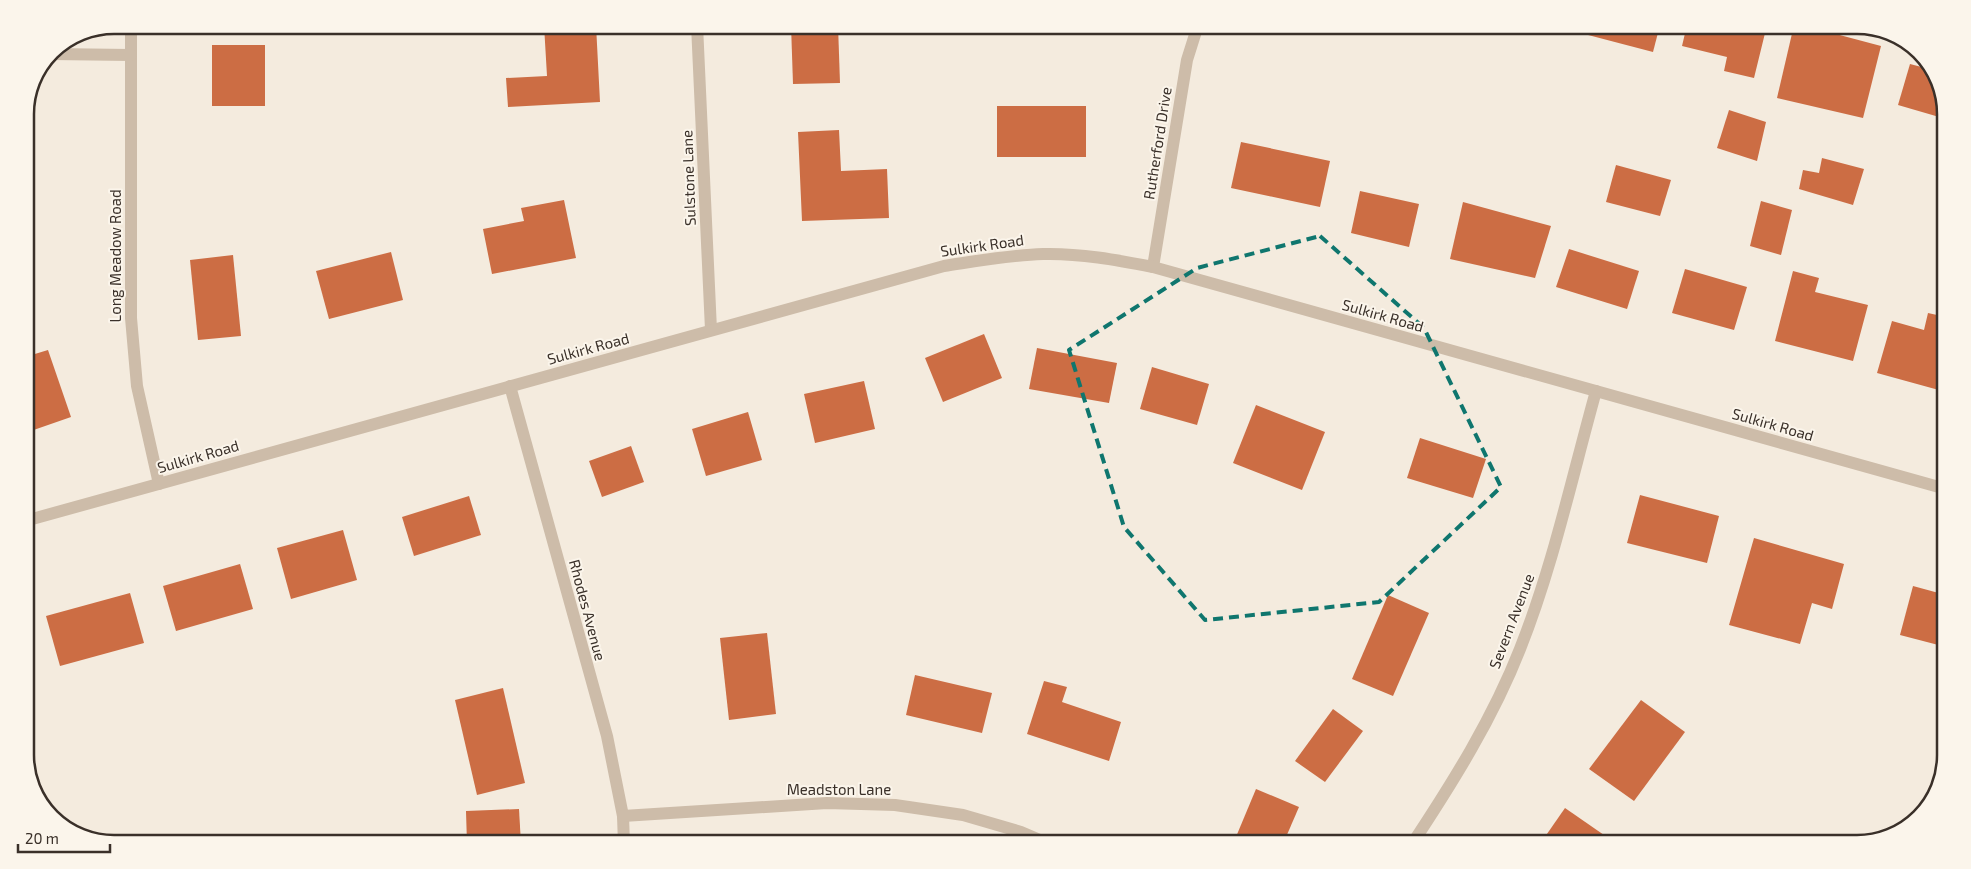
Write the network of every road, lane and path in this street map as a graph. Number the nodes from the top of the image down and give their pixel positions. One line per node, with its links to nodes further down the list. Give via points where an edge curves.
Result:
1 (131, 34): 5 (street, Long Meadow Road)
2 (697, 34): 7 (street, Sulstone Lane)
3 (1195, 34): 6 (street, Rutherford Drive, via 1187,60)
4 (61, 54): 5 (street)
5 (132, 55): 10 (street, Long Meadow Road, via 131,318 137,386)
6 (1153, 267): 7 (street, Sulkirk Road, via 1110,259 1045,254 1008,256 944,266); 9 (street, Sulkirk Road)
7 (711, 330): 8 (street, Sulkirk Road)
8 (510, 386): 10 (street, Sulkirk Road); 13 (street, Rhodes Avenue, via 607,736)
9 (1596, 391): 11 (street, Sulkirk Road); 16 (street, Severn Avenue, via 1548,567 1519,651 1482,731)
10 (159, 484): 12 (street, Sulkirk Road)
11 (1937, 486)
12 (34, 518)
13 (623, 816): 14 (street, Rhodes Avenue); 15 (street, Meadston Lane, via 827,803 895,805 963,815)
14 (624, 835)
15 (1027, 835)
16 (1418, 835)

